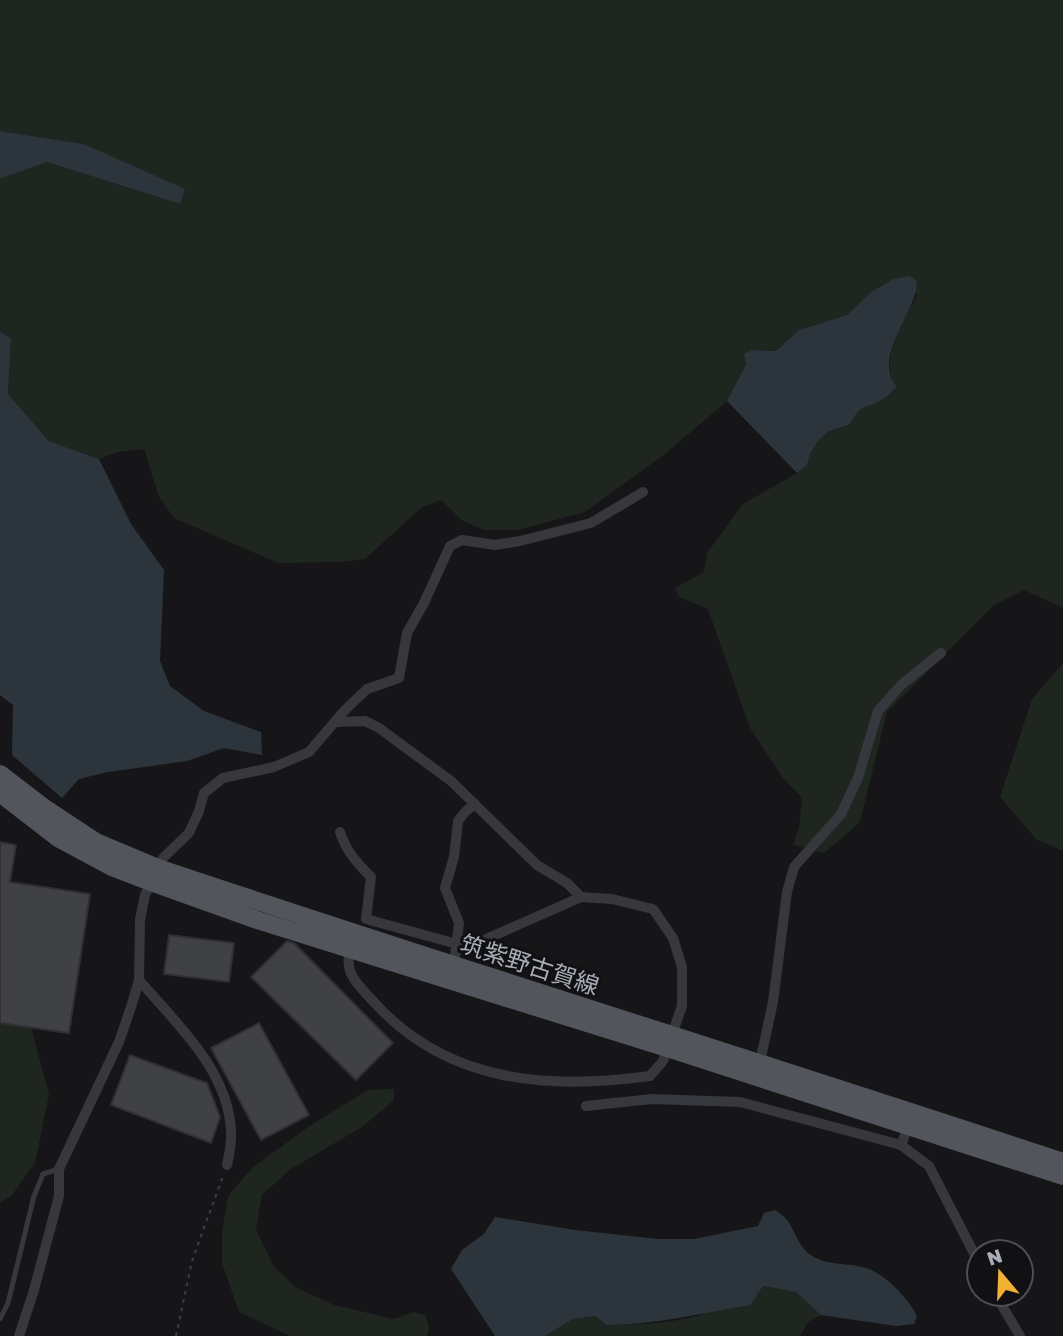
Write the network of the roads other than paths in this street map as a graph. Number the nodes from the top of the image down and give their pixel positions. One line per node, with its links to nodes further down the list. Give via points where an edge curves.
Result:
1 (643, 492): 3 (street, via 591,523 520,541 495,545 462,540 450,546 407,633 399,678 367,689)
2 (941, 653): 15 (street, via 901,685 878,711 858,778 841,814 794,867)
3 (335, 722): 6 (street, via 365,721 379,729); 8 (street, via 309,752 274,767 223,778 204,793 189,833 163,858)
4 (0, 774): 8 (main road, 筑紫野古賀線, via 96,842)
5 (0, 793): 8 (main road, 筑紫野古賀線, via 58,838 112,867)
6 (475, 804): 9 (street, via 537,865); 11 (street, via 457,821 445,888 459,923)
7 (340, 832): 11 (street, via 355,861 371,877 366,919)
8 (155, 875): 10 (main road, 筑紫野古賀線); 13 (street, via 140,920)
9 (581, 897): 11 (street, via 484,940); 14 (street, via 653,909 673,938 682,967 682,1006)
10 (353, 941): 12 (main road, 筑紫野古賀線); 14 (main road, 筑紫野古賀線); 14 (street, via 349,971 391,1022 453,1060 494,1074 533,1080 650,1076 663,1060)
11 (457, 944): 12 (street)
12 (454, 965): 14 (main road, 筑紫野古賀線)
13 (139, 980): 20 (street, via 212,1071 229,1114); 21 (street, via 119,1041)
14 (669, 1042): 15 (main road, 筑紫野古賀線); 17 (main road, 筑紫野古賀線)
15 (760, 1062): 17 (main road, 筑紫野古賀線)
16 (586, 1106): 18 (street, via 652,1099 740,1102)
17 (911, 1119): 18 (street); 19 (main road, 筑紫野古賀線); 22 (main road, 筑紫野古賀線)
18 (901, 1145): 23 (street, via 929,1166)
19 (1063, 1163)
20 (227, 1165)
21 (59, 1169): 25 (lane, via 43,1174 34,1196); 26 (street, via 59,1196)
22 (1063, 1176)
23 (966, 1238)
24 (1003, 1308): 27 (street)
25 (0, 1319)
26 (19, 1336)
27 (1020, 1336)

